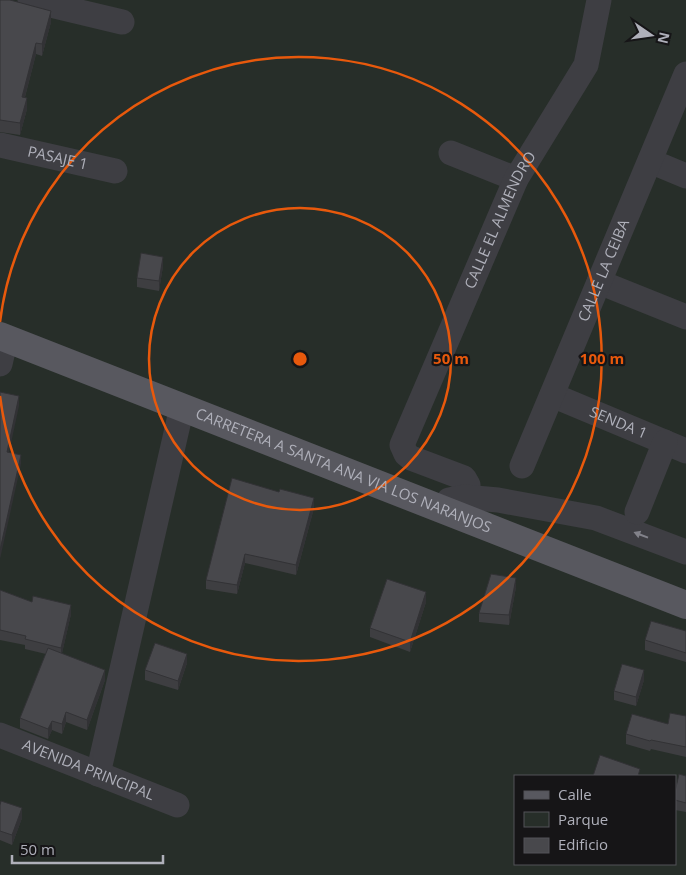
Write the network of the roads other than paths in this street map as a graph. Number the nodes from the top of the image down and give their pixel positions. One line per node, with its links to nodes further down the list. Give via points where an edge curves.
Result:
1 (30, 0): 3 (street)
2 (599, 0): 10 (street, CALLE EL ALMENDRO, via 586,65)
3 (122, 22)
4 (686, 74): 7 (street, CALLE LA CEIBA)
5 (0, 145): 8 (street, PASAJE 1)
6 (452, 153): 10 (street)
7 (650, 161): 9 (street); 11 (street, CALLE LA CEIBA)
8 (115, 171)
9 (686, 176)
10 (516, 180): 18 (street, CALLE EL ALMENDRO, via 402,445 411,458 464,478 468,486)
11 (599, 282): 12 (street); 14 (street, CALLE LA CEIBA)
12 (686, 317)
13 (2, 346): 15 (main road, CARRETERA A SANTA ANA VIA LOS NARANJOS)
14 (552, 395): 16 (street, SENDA 1); 17 (street, CALLE LA CEIBA)
15 (182, 407): 19 (main road, CARRETERA A SANTA ANA VIA LOS NARANJOS); 24 (street)
16 (676, 446): 20 (street)
17 (522, 466)
18 (464, 497): 19 (street); 21 (street, one-way to 18, via 596,518)
19 (427, 504): 22 (main road, CARRETERA A SANTA ANA VIA LOS NARANJOS)
20 (637, 512)
21 (686, 552)
22 (686, 605)
23 (0, 735): 24 (street, AVENIDA PRINCIPAL)
24 (98, 774): 25 (street, AVENIDA PRINCIPAL)
25 (177, 805)

